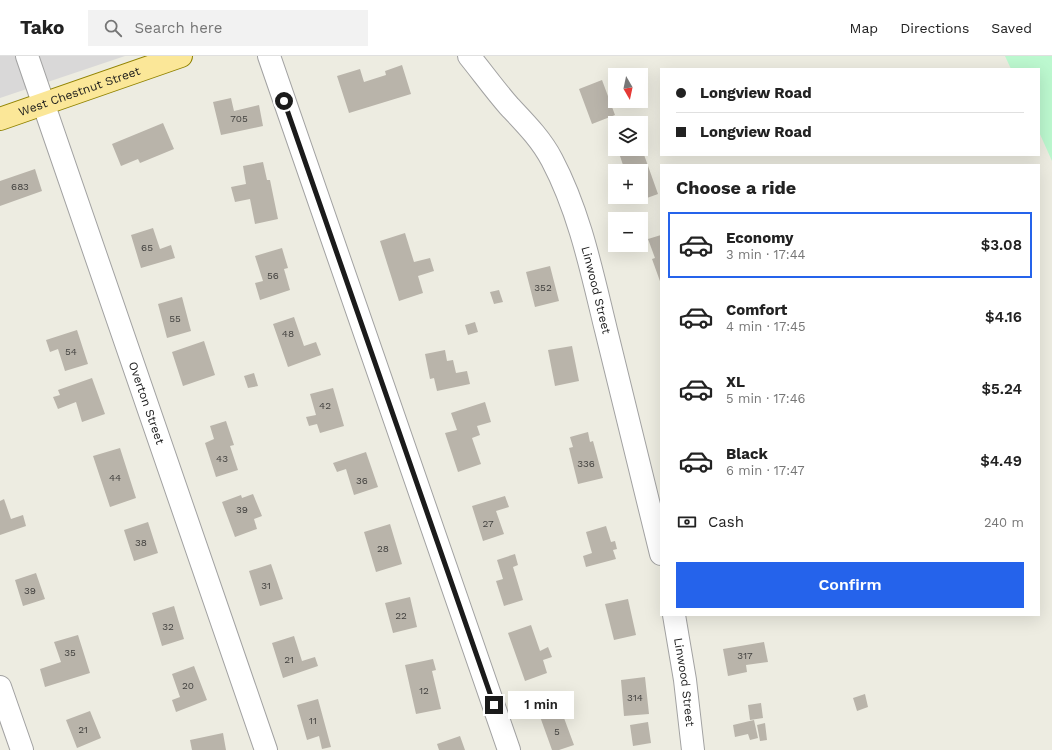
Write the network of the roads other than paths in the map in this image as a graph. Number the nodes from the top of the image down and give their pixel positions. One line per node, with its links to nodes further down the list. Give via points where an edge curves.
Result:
1 (27, 56): 5 (street, Overton Street)
2 (181, 56): 5 (main road, West Chestnut Street)
3 (269, 56): 12 (street)
4 (469, 56): 7 (street, Linwood Street, via 540,141 552,160 568,196 592,271)
5 (43, 104): 6 (main road, West Chestnut Street); 11 (street, Overton Street)
6 (0, 119)
7 (660, 550)
8 (674, 616): 13 (street, Linwood Street)
9 (0, 687): 10 (street)
10 (22, 750)
11 (266, 750)
12 (509, 750)
13 (693, 750)

